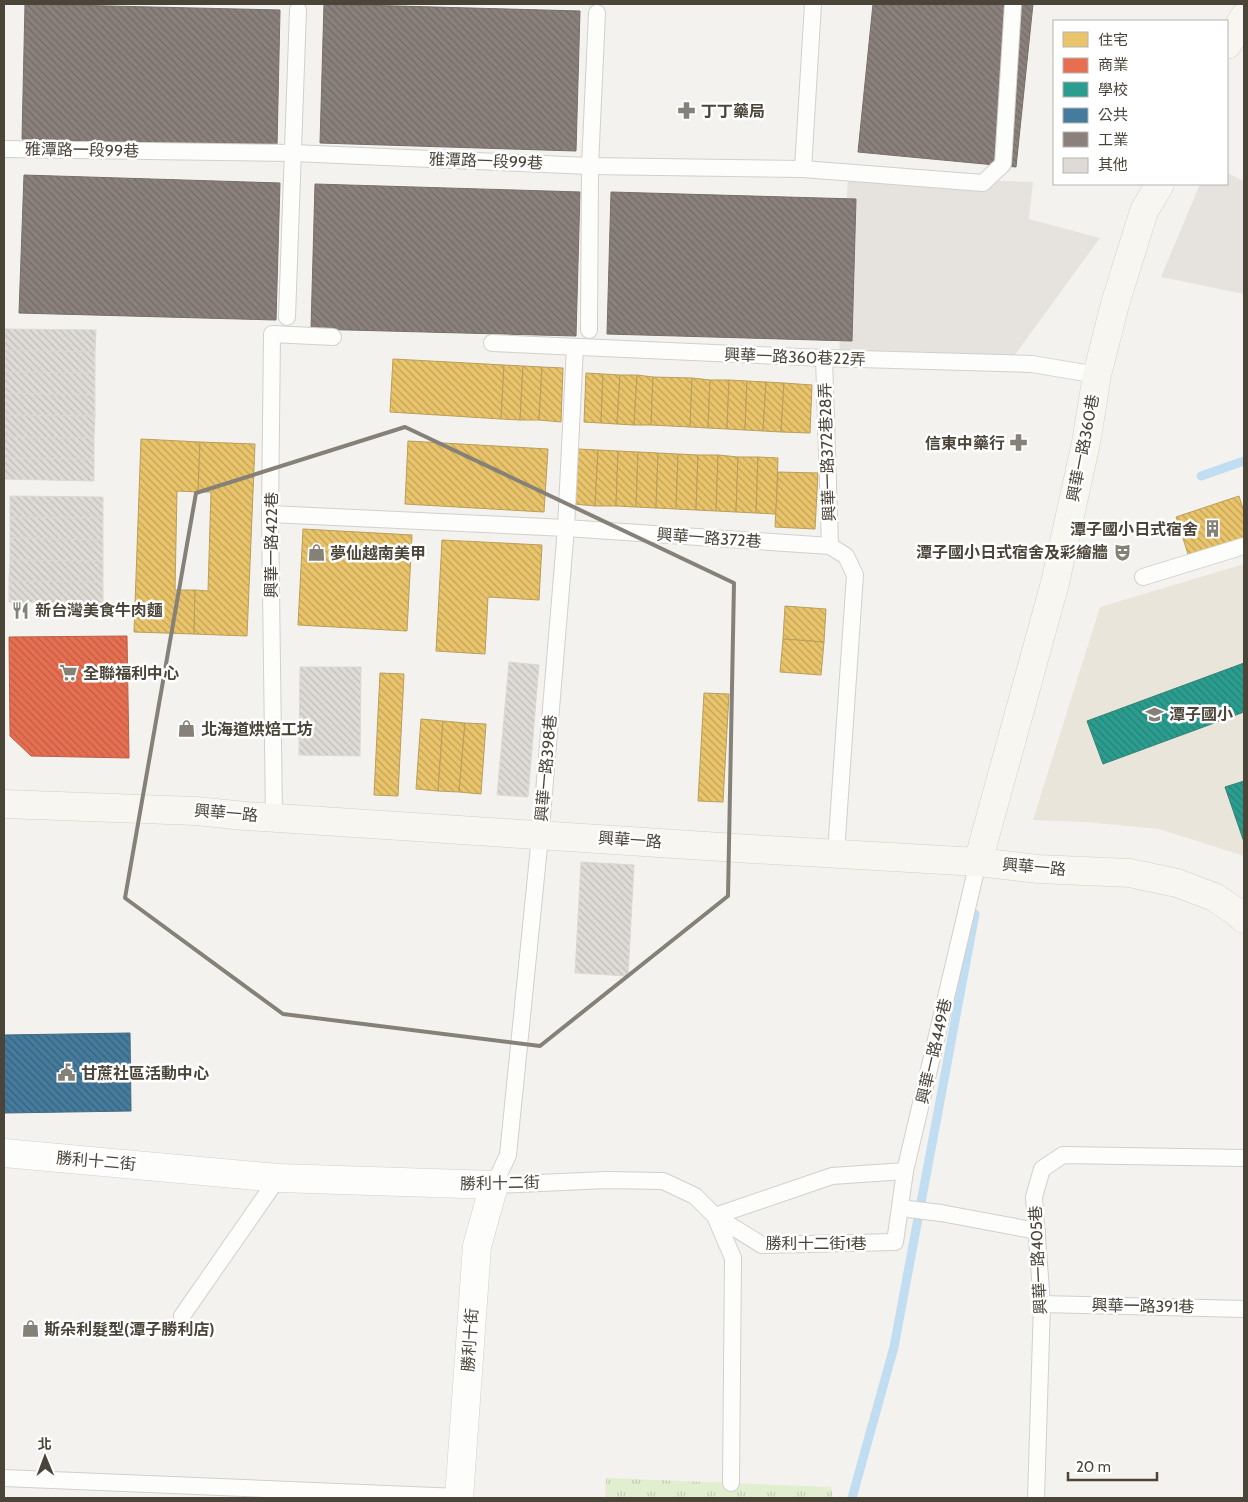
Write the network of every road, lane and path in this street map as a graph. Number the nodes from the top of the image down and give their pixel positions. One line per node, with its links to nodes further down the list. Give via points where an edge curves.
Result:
1 (813, 4): 10 (lane)
2 (1013, 4): 10 (lane, 雅潭路一段99巷, via 1003,164 983,183)
3 (298, 10): 8 (lane)
4 (597, 14): 9 (lane)
5 (1244, 17): 6 (street)
6 (1228, 43)
7 (4, 148): 8 (lane, 雅潭路一段99巷)
8 (293, 153): 9 (lane, 雅潭路一段99巷); 12 (lane)
9 (590, 166): 10 (lane, 雅潭路一段99巷); 13 (lane)
10 (803, 169)
11 (1159, 185): 18 (street, 興華一路360巷, via 1144,211 1114,304)
12 (287, 317)
13 (589, 330)
14 (333, 337): 19 (lane, 興華一路422巷, via 272,334)
15 (492, 343): 16 (lane, 興華一路360巷22弄)
16 (575, 347): 17 (lane, 興華一路360巷22弄); 20 (lane, 興華一路398巷)
17 (824, 358): 18 (lane, 興華一路360巷22弄, via 1032,364); 21 (lane, 興華一路372巷28弄)
18 (1097, 375): 28 (street, 興華一路360巷, via 1086,443 1055,583)
19 (270, 514): 20 (lane, 興華一路372巷); 25 (lane, 興華一路422巷)
20 (566, 528): 21 (lane, 興華一路372巷); 26 (lane, 興華一路398巷)
21 (830, 546): 27 (lane, via 846,556 855,575)
22 (1244, 546): 23 (lane)
23 (1143, 577)
24 (4, 804): 25 (street, 興華一路, via 196,810)
25 (274, 817): 26 (street, 興華一路)
26 (541, 834): 27 (street, 興華一路); 34 (lane, 興華一路398巷, via 508,1155)
27 (836, 853): 28 (street, 興華一路)
28 (978, 862): 29 (street, 興華一路, via 1038,869 1130,873 1177,883 1214,897); 32 (lane, 興華一路449巷)
29 (1244, 919)
30 (4, 1153): 33 (street, 勝利十二街)
31 (1244, 1158): 37 (lane, 興華一路405巷, via 1063,1155 1042,1169 1034,1197)
32 (905, 1171): 35 (lane, 興華一路449巷); 36 (lane, via 832,1176)
33 (278, 1178): 34 (street, 勝利十二街); 41 (lane)
34 (494, 1185): 36 (lane, 勝利十二街, via 663,1181 694,1196); 44 (street, 勝利十街, via 477,1246)
35 (906, 1209): 37 (lane); 38 (lane, 興華一路449巷)
36 (715, 1216): 38 (lane, 勝利十二街1巷, via 762,1245); 43 (lane, 勝利十二街, via 733,1258)
37 (1037, 1231): 39 (lane, 興華一路405巷)
38 (895, 1242)
39 (1042, 1304): 40 (lane, 興華一路391巷); 45 (lane, 興華一路405巷)
40 (1244, 1309)
41 (182, 1316)
42 (4, 1478): 44 (lane)
43 (731, 1483)
44 (459, 1498)
45 (1036, 1498)

